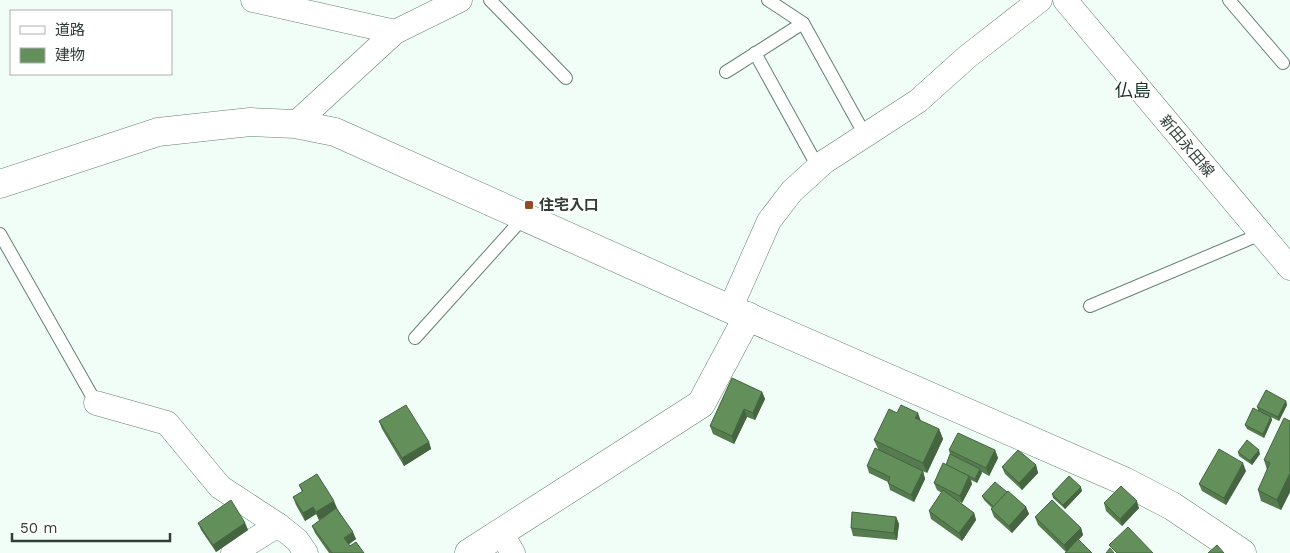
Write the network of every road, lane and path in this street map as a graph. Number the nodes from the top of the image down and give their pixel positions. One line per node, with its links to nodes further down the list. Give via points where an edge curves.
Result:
1 (253, 0): 9 (street)
2 (460, 0): 9 (street)
3 (490, 0): 13 (lane)
4 (768, 0): 8 (lane)
5 (1040, 0): 15 (street, via 967,57 918,101)
6 (1065, 0): 20 (street, 新田永田線)
7 (1229, 0): 11 (lane)
8 (802, 23): 10 (lane); 15 (lane)
9 (395, 32): 14 (street)
10 (755, 53): 12 (lane); 16 (lane)
11 (1283, 64)
12 (726, 72)
13 (566, 78)
14 (295, 124): 17 (street, via 250,122 158,132); 18 (street, via 335,132)
15 (865, 135): 16 (street)
16 (818, 168): 23 (street, via 792,191 769,221)
17 (0, 184)
18 (524, 217): 23 (street); 24 (lane)
19 (0, 234): 25 (lane)
20 (1261, 234): 21 (street, 新田永田線); 22 (lane)
21 (1290, 268)
22 (1090, 306)
23 (739, 313): 27 (street, via 701,404); 31 (street, via 1124,481 1172,506)
24 (415, 338)
25 (96, 403): 26 (street, via 168,423 220,487)
26 (278, 525): 28 (street); 29 (street, via 297,540)
27 (507, 543): 30 (street)
28 (233, 553)
29 (306, 553)
30 (469, 553)
31 (1242, 553)

